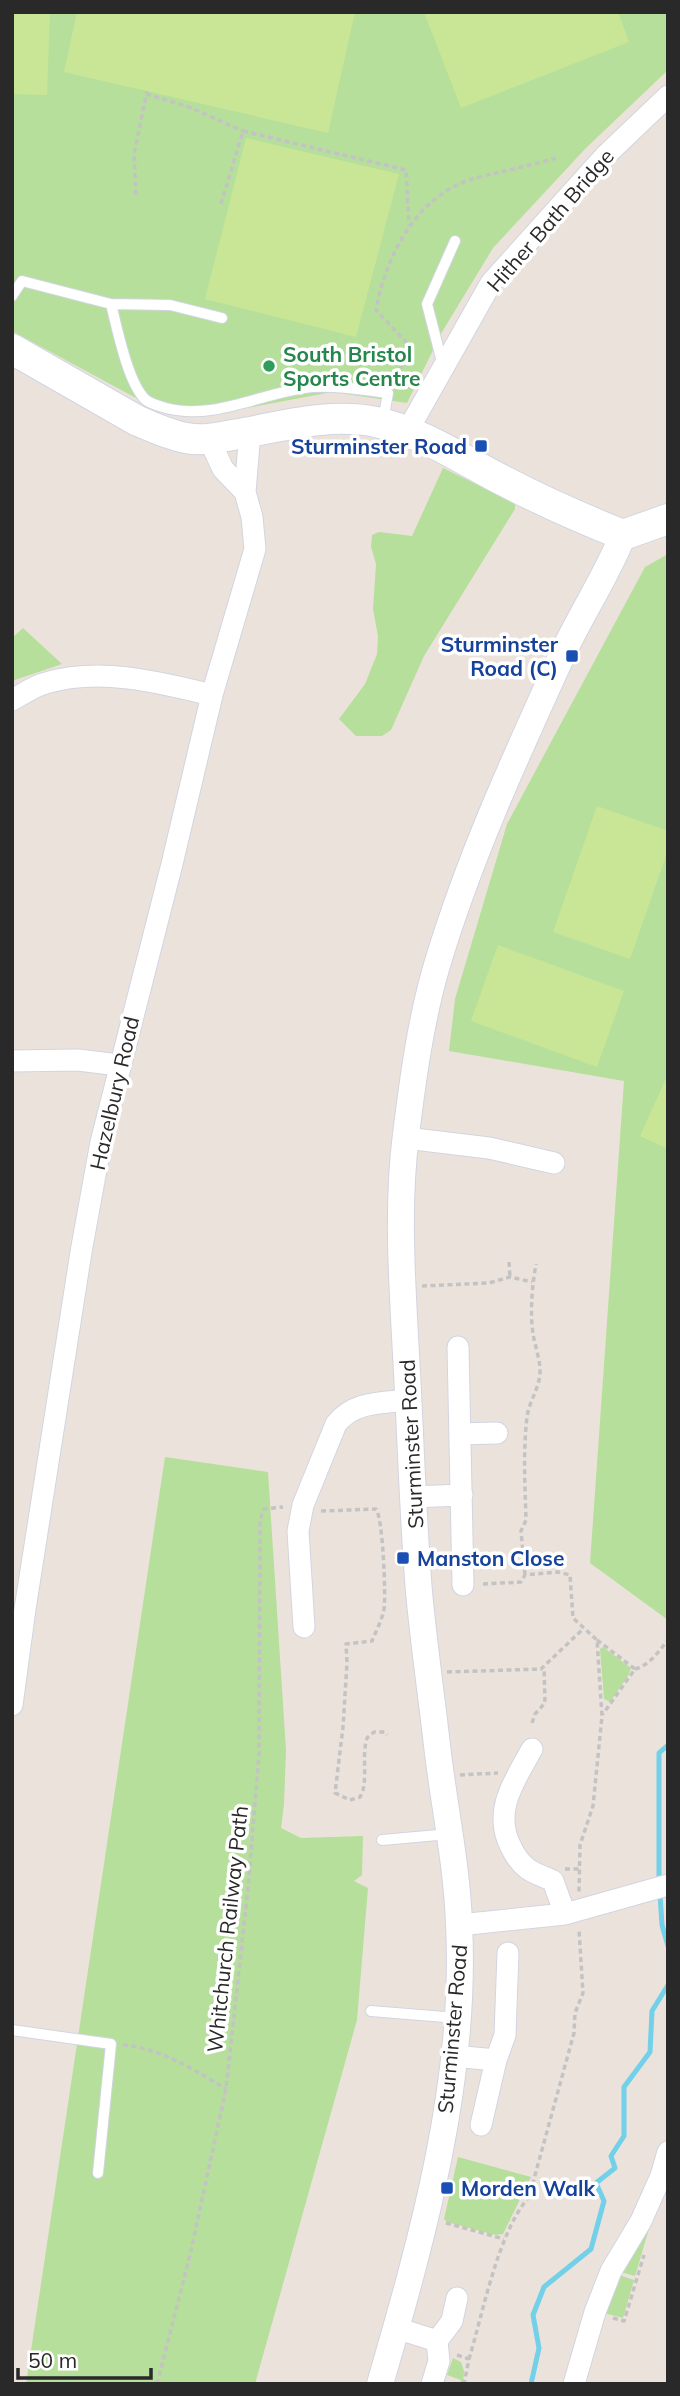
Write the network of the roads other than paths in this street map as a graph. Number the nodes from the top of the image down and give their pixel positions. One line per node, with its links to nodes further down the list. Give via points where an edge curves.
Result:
1 (668, 96): 7 (street, Hither Bath Bridge, via 606,155 491,283)
2 (455, 241): 7 (lane, via 427,303)
3 (12, 296): 4 (lane, via 22,281)
4 (111, 304): 5 (lane, via 170,305); 8 (lane, via 136,385 146,400 156,405 201,412 311,387 334,387 388,393)
5 (222, 318)
6 (13, 352): 10 (main road, via 146,424 187,439)
7 (443, 368): 8 (street, Hither Bath Bridge)
8 (396, 427): 9 (main road, via 345,419); 13 (main road)
9 (250, 432): 10 (main road); 11 (street, Hazelbury Road)
10 (209, 439): 11 (street, Hazelbury Road, via 223,469)
11 (245, 492): 14 (street, Hazelbury Road, via 255,549)
12 (668, 519): 13 (main road)
13 (623, 535): 18 (street, Sturminster Road, via 565,648 492,810 461,892 436,968)
14 (212, 695): 15 (street, via 150,680 89,675 44,683); 17 (street, Hazelbury Road)
15 (12, 700)
16 (12, 1060): 17 (street)
17 (119, 1065): 28 (street, Hazelbury Road, via 81,1252)
18 (405, 1138): 19 (street, via 489,1148); 21 (street, Sturminster Road, via 403,1287)
19 (554, 1163)
20 (458, 1347): 23 (street)
21 (409, 1400): 25 (street, Sturminster Road); 27 (street, via 367,1404 345,1412 336,1424 298,1531)
22 (497, 1433): 23 (street)
23 (460, 1434): 24 (street)
24 (462, 1496): 25 (street); 26 (street)
25 (412, 1497): 30 (street, Sturminster Road, via 419,1596)
26 (463, 1585)
27 (304, 1628)
28 (12, 1705)
29 (532, 1749): 33 (street, via 504,1805 507,1840 516,1858 528,1870 552,1881)
30 (449, 1834): 31 (lane); 34 (street, Sturminster Road)
31 (382, 1840)
32 (668, 1885): 33 (street)
33 (575, 1911): 34 (street)
34 (460, 1925): 37 (street, Sturminster Road)
35 (508, 1953): 40 (street, via 505,2035)
36 (371, 2011): 37 (lane)
37 (457, 2018): 39 (street, Sturminster Road)
38 (12, 2030): 43 (lane, via 111,2044)
39 (453, 2056): 40 (street); 45 (street, Sturminster Road, via 442,2140)
40 (496, 2060): 41 (street)
41 (481, 2126)
42 (668, 2152): 49 (street, via 641,2221 611,2271)
43 (98, 2173)
44 (457, 2298): 46 (street, via 452,2321)
45 (396, 2328): 46 (street); 47 (street, Sturminster Road)
46 (437, 2341): 48 (street, via 439,2361)
47 (380, 2384)
48 (432, 2384)
49 (574, 2384)

